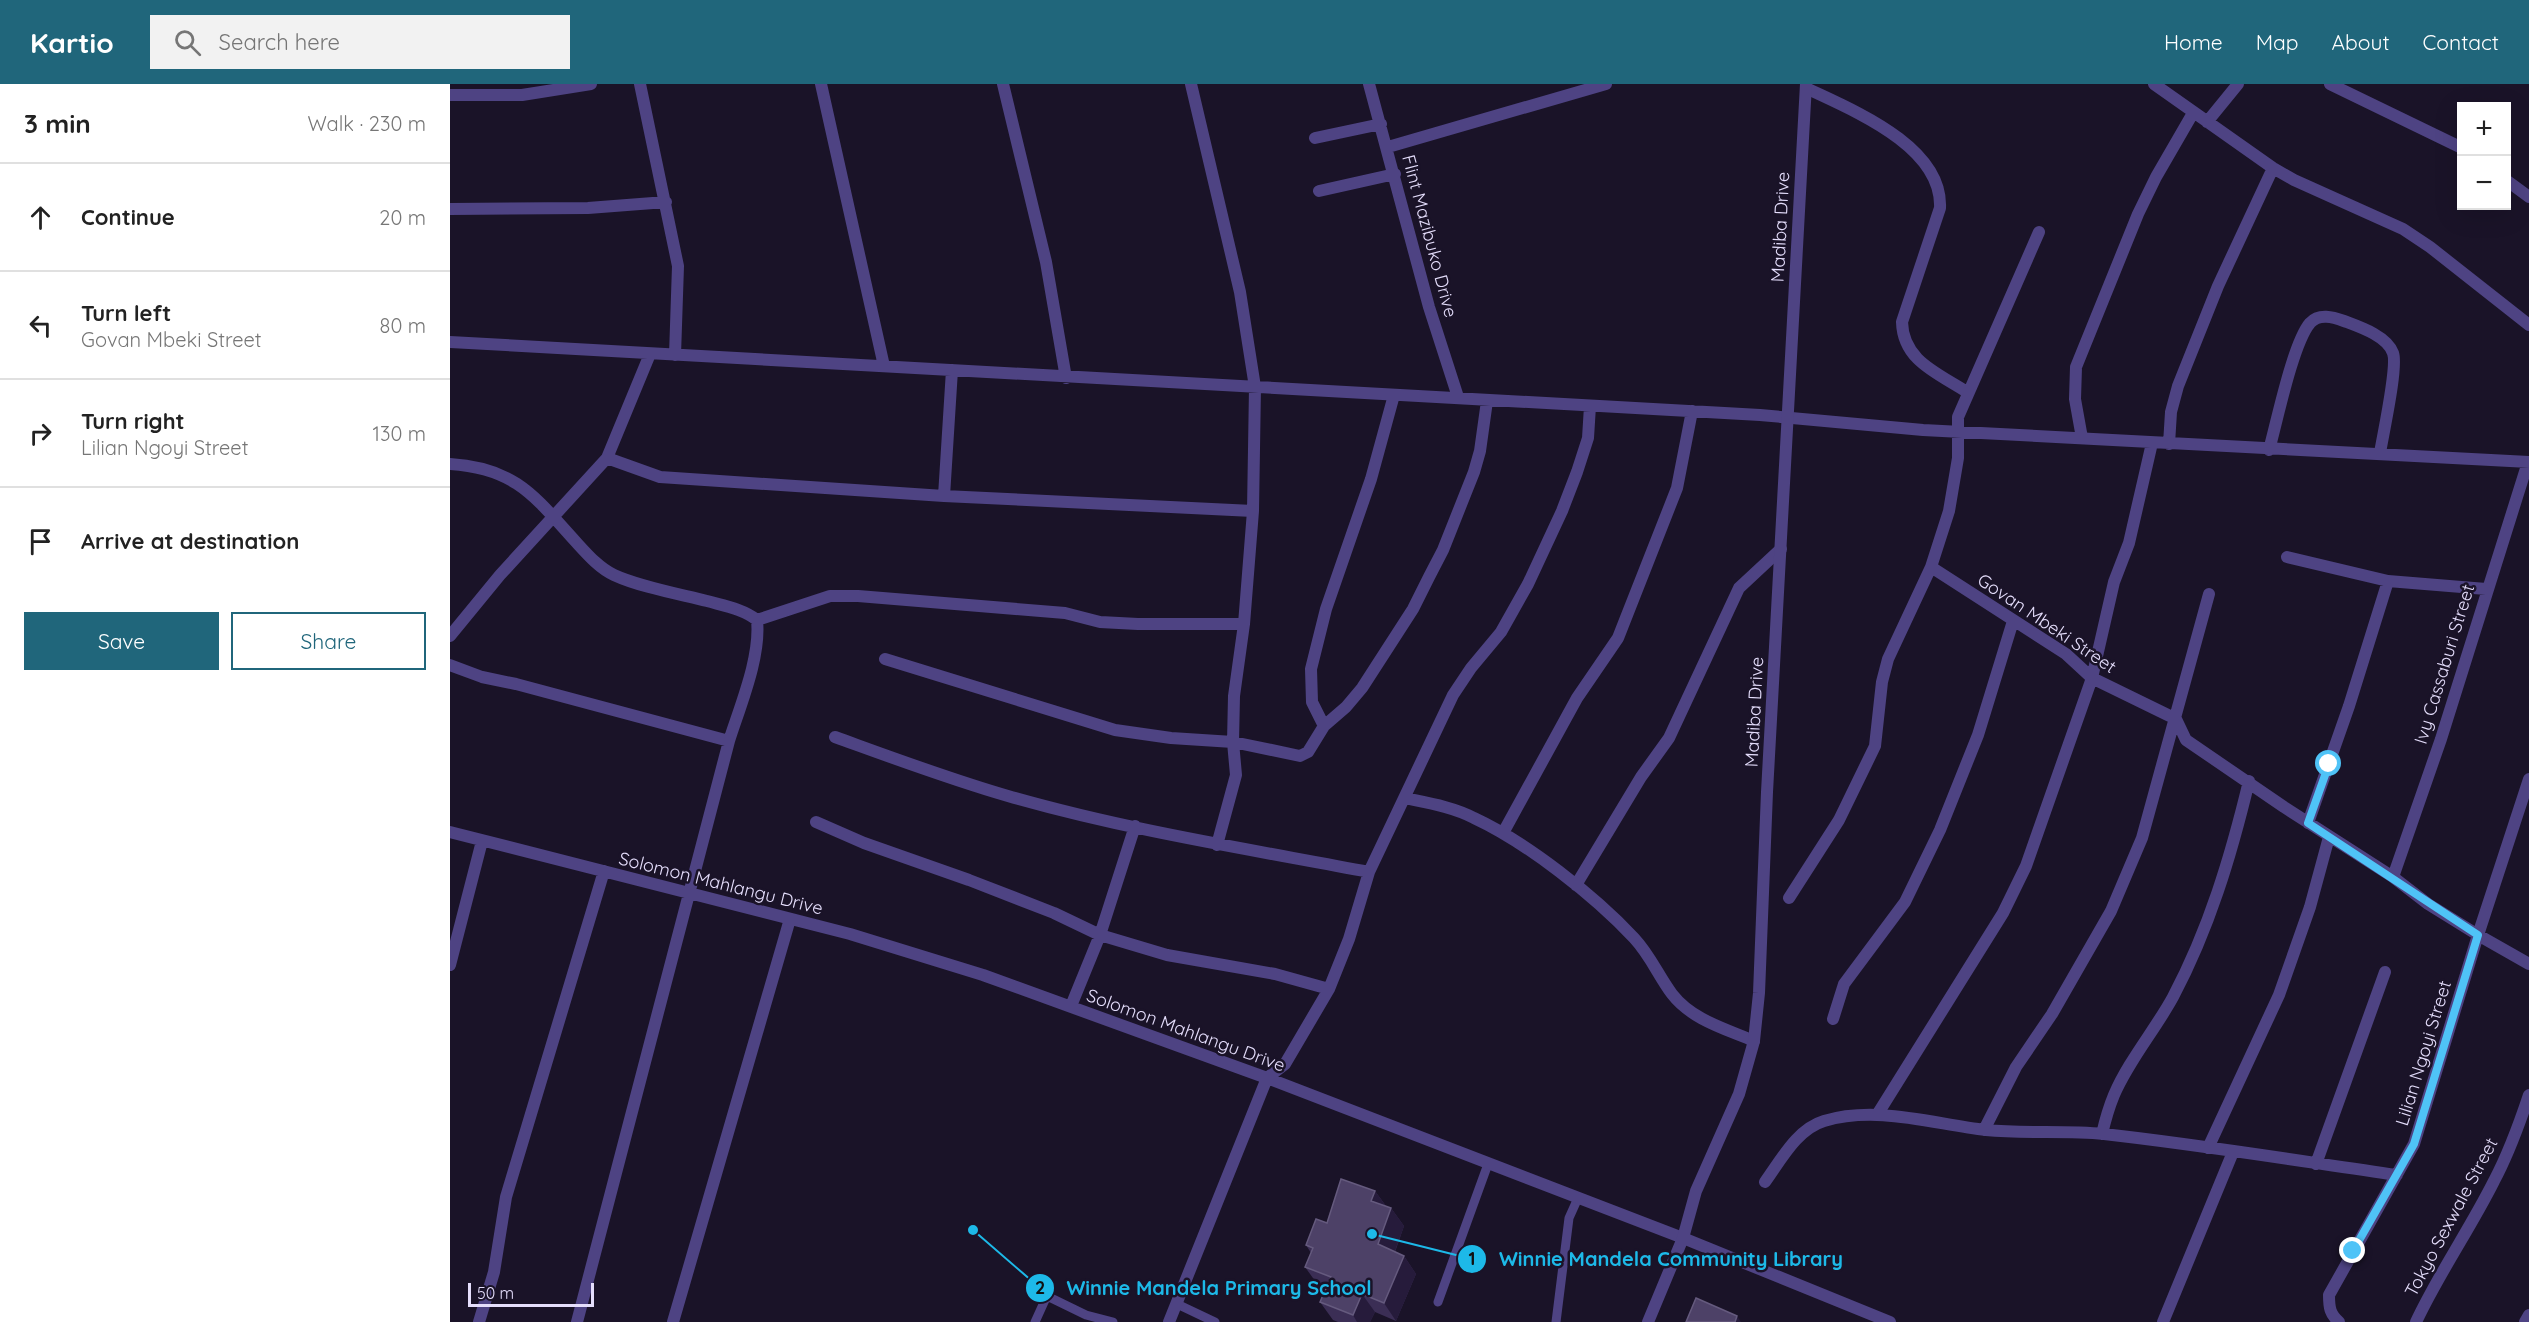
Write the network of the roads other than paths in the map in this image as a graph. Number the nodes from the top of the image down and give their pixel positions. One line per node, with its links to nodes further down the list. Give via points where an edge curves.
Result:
1 (591, 84): 13 (street, via 522,95)
2 (640, 84): 25 (street)
3 (821, 84): 32 (street)
4 (1004, 84): 34 (street, via 1046,262)
5 (1191, 84): 35 (street, via 1240,292)
6 (1369, 84): 16 (street, Flint Mazibuko Drive)
7 (1606, 84): 12 (street)
8 (2154, 84): 14 (street)
9 (2238, 84): 15 (street)
10 (2331, 84): 18 (street)
11 (1806, 86): 36 (street, via 1880,124 1921,161 1936,181 1940,208 1902,322 1902,335 1917,360); 42 (street, Madiba Drive)
12 (1571, 88): 19 (street)
13 (450, 95)
14 (2193, 113): 15 (street); 44 (street, via 2138,214 2076,367 2073,383)
15 (2207, 122): 20 (street)
16 (1381, 124): 17 (street); 19 (street, Flint Mazibuko Drive)
17 (1315, 138)
18 (2457, 146)
19 (1388, 147): 21 (street, Flint Mazibuko Drive)
20 (2273, 168): 28 (street, via 2403,229); 46 (street, via 2218,286 2178,386)
21 (1395, 174): 23 (street); 38 (street, Flint Mazibuko Drive)
22 (2511, 184): 24 (street)
23 (1319, 190)
24 (2529, 197)
25 (666, 202): 26 (street, via 588,208); 31 (street, via 678,266)
26 (450, 209)
27 (2039, 232): 36 (street)
28 (2529, 325)
29 (450, 342): 30 (street)
30 (650, 354): 31 (street); 49 (street)
31 (675, 355): 32 (street)
32 (884, 366): 33 (street)
33 (952, 370): 34 (street); 52 (street)
34 (1066, 378): 35 (street)
35 (1255, 387): 37 (street); 53 (street)
36 (1967, 392): 43 (street)
37 (1394, 395): 38 (street); 69 (street, via 1371,479 1326,609 1311,669 1312,702)
38 (1458, 397): 39 (street)
39 (1487, 400): 40 (street); 69 (street, via 1474,472 1443,550 1413,609 1362,688)
40 (1590, 406): 41 (street); 75 (street, via 1588,438 1577,472 1528,584 1501,632 1453,695)
41 (1692, 411): 42 (street); 80 (street, via 1677,488 1618,638 1577,698)
42 (1788, 417): 43 (street); 55 (street, Madiba Drive)
43 (1957, 431): 44 (street); 57 (street, via 1958,458 1949,511)
44 (2082, 438): 45 (street)
45 (2152, 443): 46 (street); 67 (street)
46 (2169, 444): 47 (street)
47 (2269, 450): 48 (street); 48 (street, via 2305,330 2312,320 2323,316 2359,327 2384,341 2393,352 2393,379)
48 (2380, 453): 50 (street)
49 (607, 458): 52 (street, via 660,477); 54 (street)
50 (2528, 462): 59 (street, Ivy Cassaburi Street)
51 (450, 464): 54 (street, via 506,476 534,495)
52 (944, 496): 53 (street)
53 (1253, 511): 63 (street)
54 (554, 518): 61 (street, via 586,553 615,575 730,607); 64 (street)
55 (1781, 549): 87 (street, via 1739,588 1669,738); 99 (street, Madiba Drive, via 1760,993)
56 (2287, 557): 58 (street)
57 (1931, 567): 62 (street, Govan Mbeki Street); 89 (street, via 1888,659 1875,746 1839,820)
58 (2388, 581): 59 (street); 77 (street)
59 (2487, 589): 86 (street, Ivy Cassaburi Street)
60 (2209, 594): 68 (street)
61 (757, 620): 63 (street, via 830,596 858,596 1065,613 1138,624); 71 (street, via 758,639)
62 (2013, 621): 67 (street, Govan Mbeki Street, via 2066,654); 98 (street, via 1978,735 1940,830 1905,902 1844,984)
63 (1244, 624): 72 (street, via 1234,696)
64 (450, 636)
65 (885, 659): 72 (street, via 1115,730)
66 (450, 664): 71 (street, via 482,678)
67 (2092, 678): 68 (street, Govan Mbeki Street); 102 (street, via 2016,889)
68 (2176, 719): 74 (street, via 2186,740); 103 (street, via 2142,838 2111,911 2052,1014 2016,1067)
69 (1324, 726): 72 (street, via 1308,752 1300,756)
70 (835, 737): 78 (street, via 1009,797)
71 (729, 741): 88 (street)
72 (1233, 742): 83 (street, via 1236,775)
73 (2529, 778): 92 (street, Lilian Ngoyi Street)
74 (2249, 782): 77 (street); 104 (street, via 2224,878 2187,968 2118,1086)
75 (1404, 798): 80 (street, via 1472,817); 85 (street)
76 (816, 822): 91 (street, via 1054,913)
77 (2308, 823): 81 (street)
78 (1135, 826): 83 (street); 91 (street)
79 (450, 832): 82 (street, Solomon Mahlangu Drive)
80 (1503, 833): 87 (street)
81 (2329, 837): 86 (street); 105 (street, via 2294,956)
82 (482, 840): 84 (street, Solomon Mahlangu Drive); 93 (street)
83 (1217, 845): 85 (street)
84 (604, 871): 88 (street, Solomon Mahlangu Drive); 117 (street, via 506,1197 494,1272)
85 (1369, 872): 96 (street)
86 (2393, 877): 92 (street)
87 (1576, 885): 99 (street, via 1646,951 1687,1010)
88 (690, 895): 90 (street, Solomon Mahlangu Drive); 118 (street)
89 (1789, 898)
90 (790, 919): 97 (street, Solomon Mahlangu Drive, via 953,965); 119 (street)
91 (1100, 935): 96 (street, via 1167,955 1275,974); 97 (street)
92 (2478, 935): 94 (street); 109 (street, Lilian Ngoyi Street, via 2426,1110)
93 (450, 964)
94 (2529, 964)
95 (2385, 972): 108 (street)
96 (1329, 989): 100 (street, via 1285,1064)
97 (1071, 1006): 100 (street, Solomon Mahlangu Drive)
98 (1833, 1019)
99 (1754, 1041): 112 (street, Madiba Drive, via 1739,1094 1696,1191)
100 (1267, 1078): 107 (street, Solomon Mahlangu Drive); 114 (street)
101 (2529, 1095): 129 (street, Tokyo Sexwale Street, via 2502,1165)
102 (1877, 1115): 103 (street); 110 (street, via 1836,1118 1803,1131)
103 (1984, 1130): 104 (street)
104 (2102, 1134): 105 (street)
105 (2208, 1148): 106 (street)
106 (2233, 1152): 108 (street); 127 (street)
107 (1488, 1164): 111 (street, Solomon Mahlangu Drive); 113 (lane)
108 (2316, 1164): 109 (street)
109 (2397, 1175): 128 (street, Lilian Ngoyi Street, via 2329,1295 2332,1316)
110 (1766, 1182)
111 (1578, 1198): 112 (street, Solomon Mahlangu Drive); 124 (lane, via 1569,1218)
112 (1683, 1238): 125 (street, Madiba Drive); 126 (street, Solomon Mahlangu Drive)
113 (1438, 1302)
114 (1177, 1304): 122 (street); 123 (lane)
115 (2529, 1315): 130 (street)
116 (1095, 1320): 120 (lane, via 1049,1297); 121 (lane)
117 (479, 1322)
118 (577, 1322)
119 (673, 1322)
120 (1035, 1322)
121 (1113, 1322)
122 (1169, 1322)
123 (1215, 1322)
124 (1556, 1322)
125 (1648, 1322)
126 (1890, 1322)
127 (2163, 1322)
128 (2339, 1322)
129 (2416, 1322)
130 (2525, 1322)

